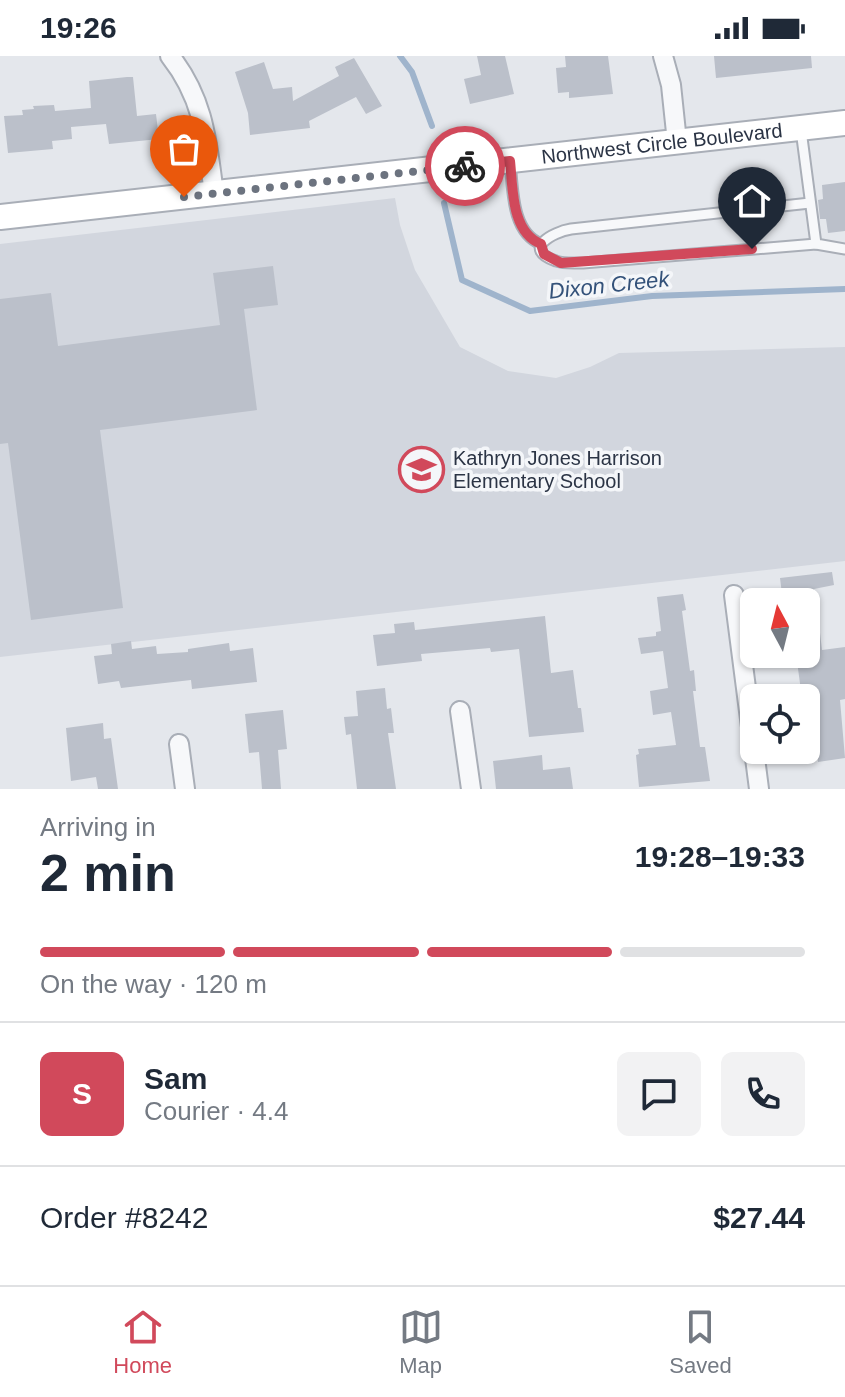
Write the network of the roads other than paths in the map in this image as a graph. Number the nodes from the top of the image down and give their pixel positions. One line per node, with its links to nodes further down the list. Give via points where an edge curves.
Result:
1 (170, 56): 7 (street, via 204,119)
2 (663, 56): 5 (street)
3 (845, 123): 4 (main road, Northwest Circle Boulevard)
4 (801, 128): 5 (main road, Northwest Circle Boulevard); 8 (lane)
5 (677, 142): 6 (main road, Northwest Circle Boulevard)
6 (510, 161): 7 (main road, Northwest Circle Boulevard); 10 (lane, via 518,219)
7 (214, 194): 9 (main road, Northwest Circle Boulevard)
8 (810, 203): 10 (lane, via 571,229 556,232); 11 (lane)
9 (0, 217)
10 (541, 244): 11 (lane, via 551,260 561,263)
11 (816, 244): 12 (lane)
12 (845, 249)
13 (734, 595): 18 (street)
14 (460, 711): 17 (street)
15 (179, 744): 16 (street)
16 (185, 789)
17 (471, 789)
18 (759, 789)

